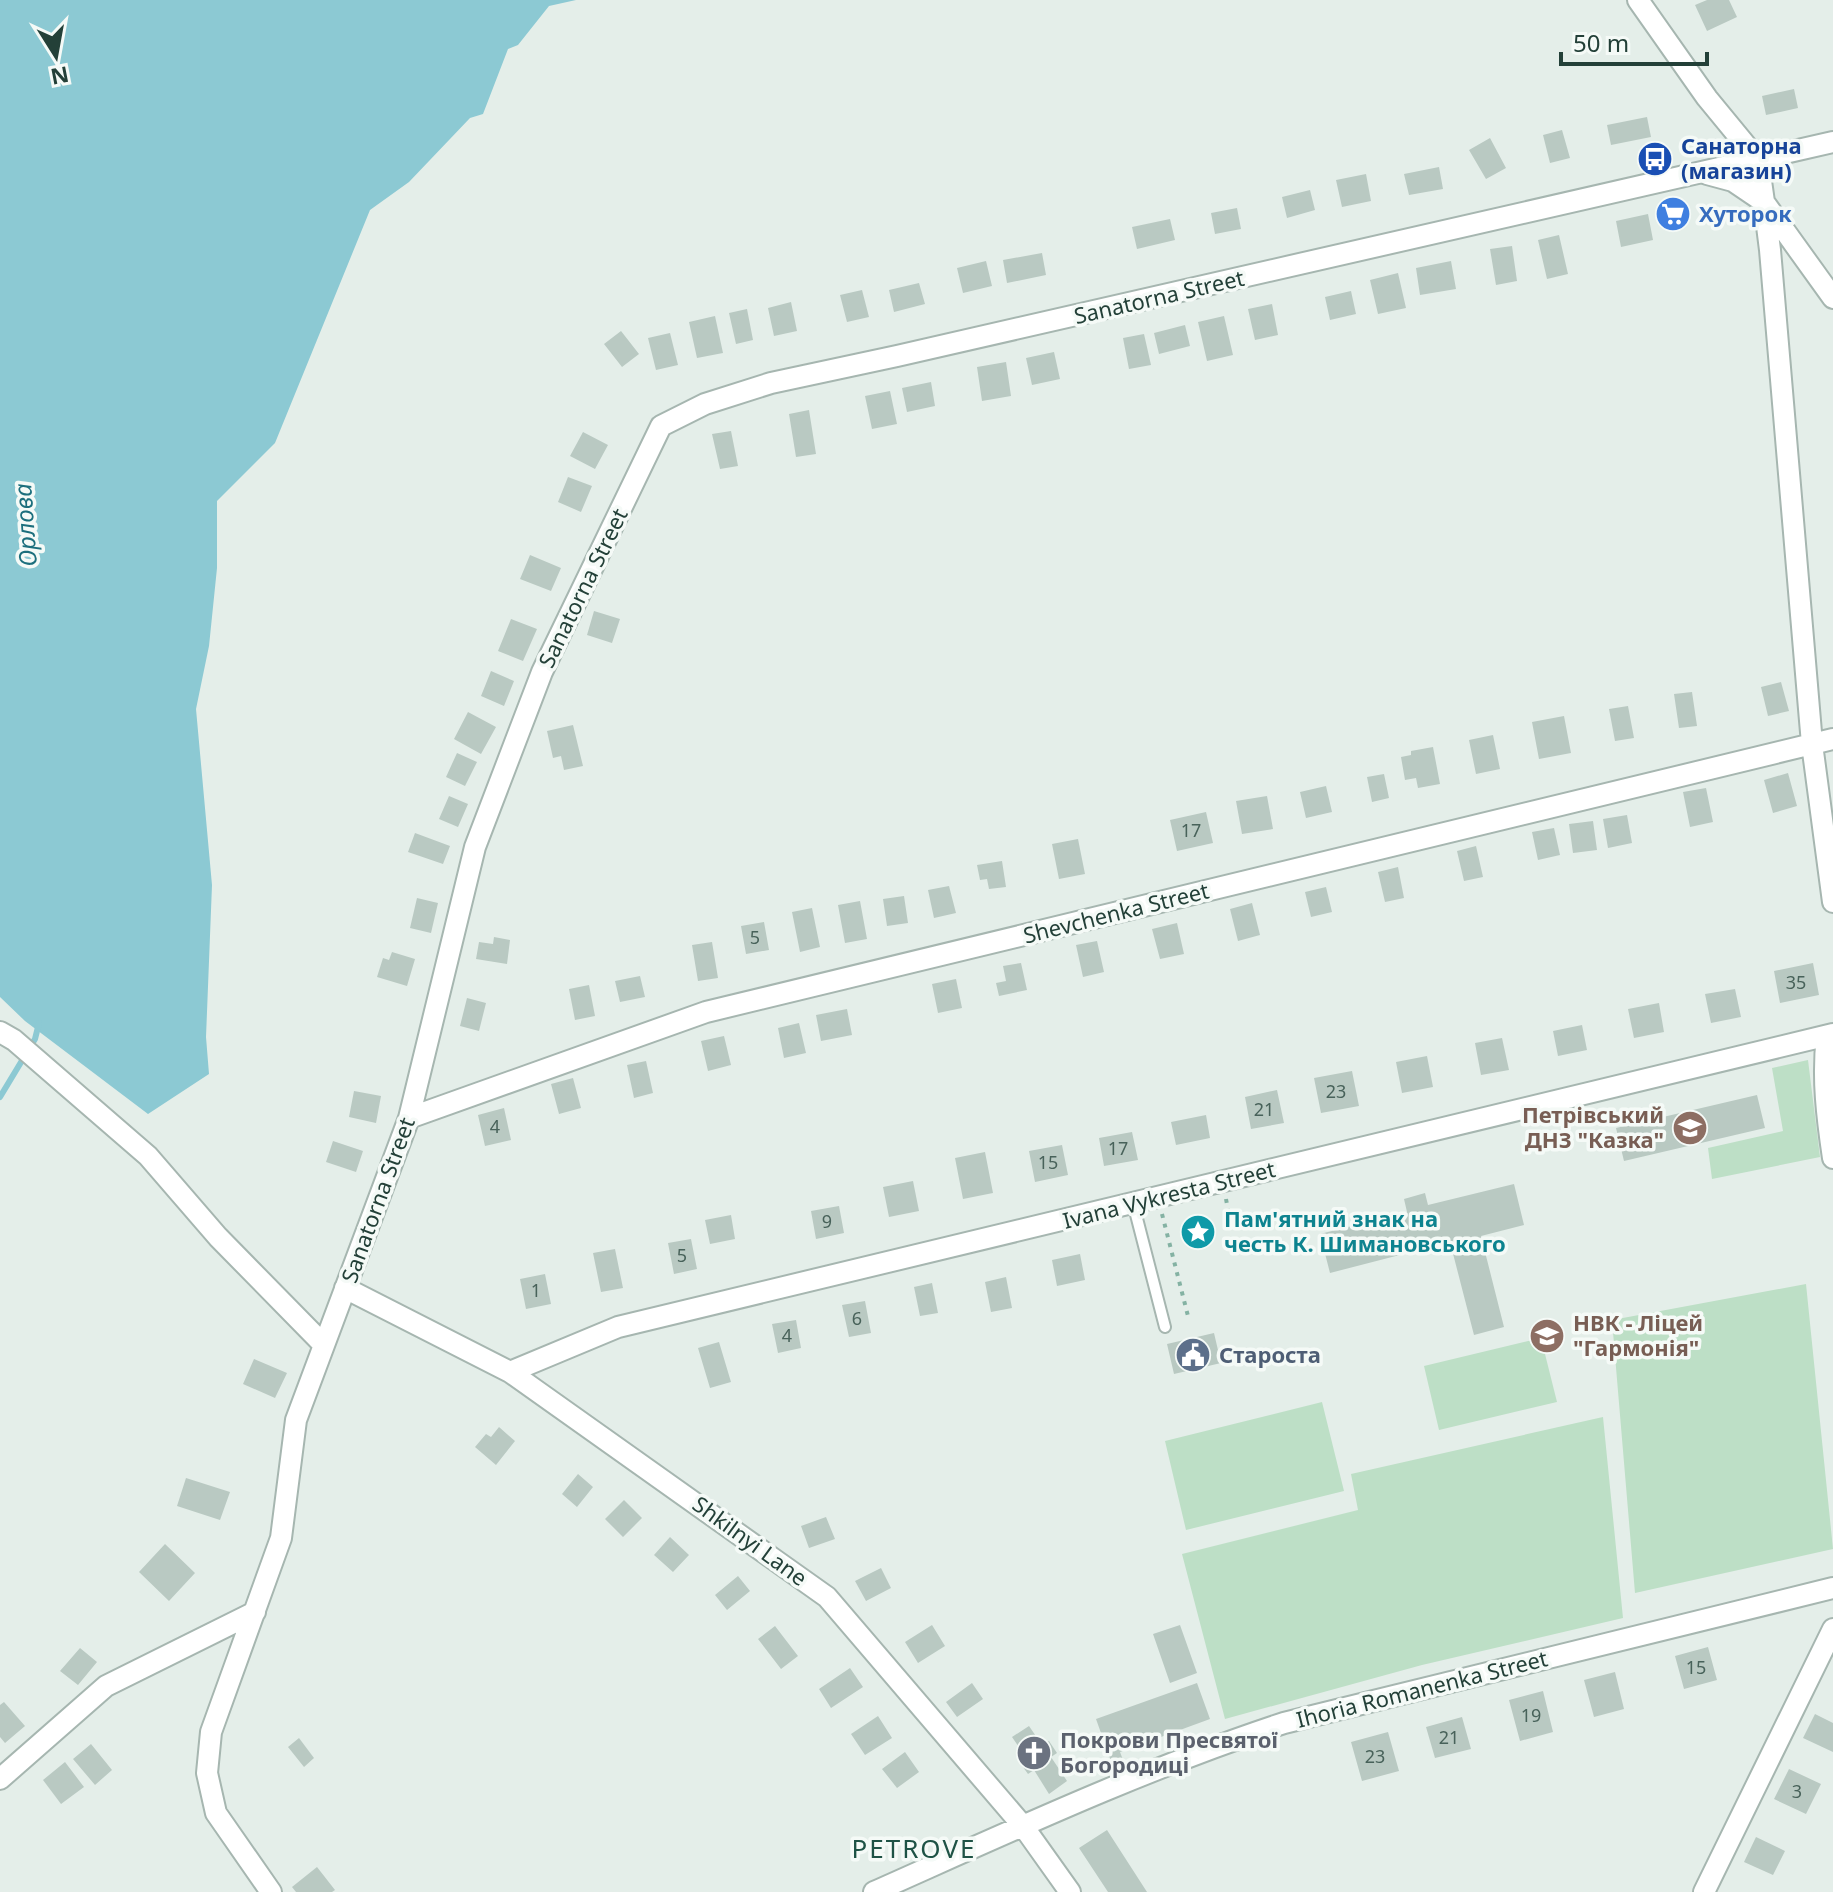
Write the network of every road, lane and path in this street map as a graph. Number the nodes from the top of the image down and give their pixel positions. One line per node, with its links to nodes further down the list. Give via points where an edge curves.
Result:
1 (1638, 0): 3 (street)
2 (1833, 142): 3 (street, Sanatorna Street)
3 (1758, 160): 4 (street, Sanatorna Street); 5 (street)
4 (1704, 173): 5 (street, via 1733,181); 12 (street, Sanatorna Street, via 771,383 705,404 661,426 542,672 475,847)
5 (1764, 202): 6 (street); 8 (street)
6 (1833, 298)
7 (1833, 739): 8 (street, Shevchenka Street)
8 (1812, 744): 9 (street); 12 (street, Shevchenka Street, via 706,1012)
9 (1833, 902)
10 (0, 1032): 19 (street, via 148,1156)
11 (1830, 1035): 13 (street, via 1824,1060); 14 (street, Ivana Vykresta Street)
12 (409, 1118): 16 (street, Sanatorna Street)
13 (1833, 1158)
14 (1158, 1197): 15 (street, Ivana Vykresta Street); 17 (path)
15 (1133, 1203): 18 (lane); 20 (street, Ivana Vykresta Street, via 618,1327)
16 (345, 1288): 19 (street, Sanatorna Street); 20 (street, Shkilnyi Lane)
17 (1189, 1320)
18 (1165, 1327)
19 (324, 1345): 22 (street, Sanatorna Street, via 296,1420 281,1538)
20 (510, 1372): 25 (street, Shkilnyi Lane, via 827,1597)
21 (1833, 1588): 25 (street, Ihoria Romanenka Street, via 1284,1723)
22 (255, 1612): 24 (street, via 106,1686); 26 (street, Sanatorna Street, via 211,1732 207,1773 216,1813)
23 (1833, 1629): 29 (street)
24 (0, 1779)
25 (1023, 1826): 27 (street, Ihoria Romanenka Street); 28 (street, Shkilnyi Lane)
26 (271, 1892)
27 (874, 1892)
28 (1070, 1892)
29 (1704, 1892)

